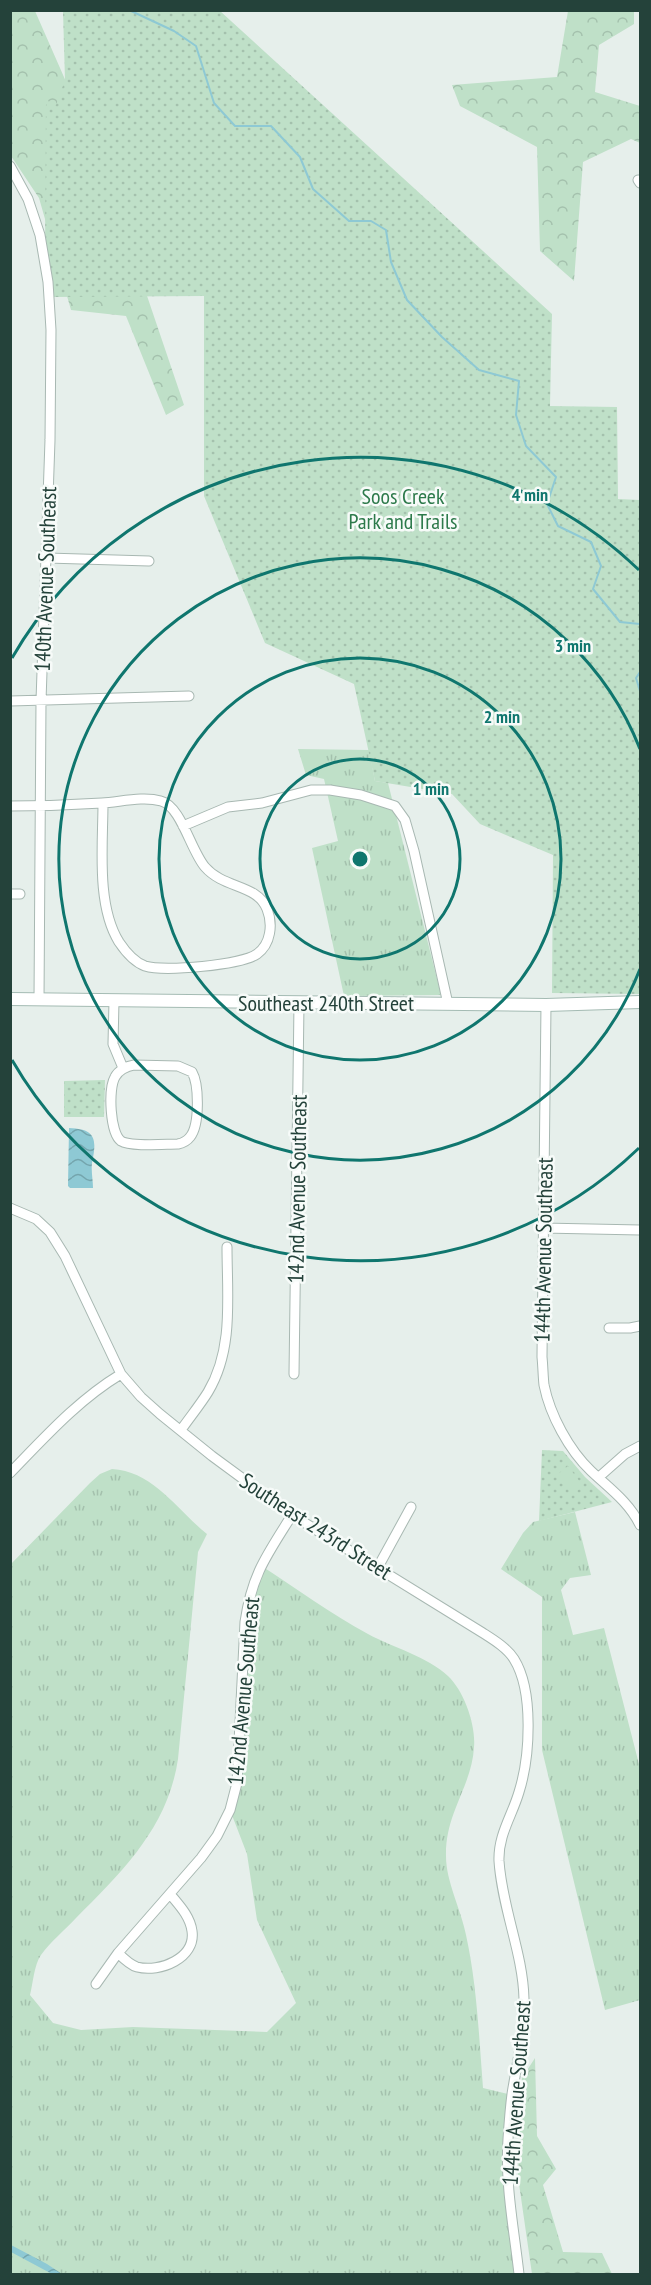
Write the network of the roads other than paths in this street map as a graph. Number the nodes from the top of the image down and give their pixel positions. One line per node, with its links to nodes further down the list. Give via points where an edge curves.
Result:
1 (10, 166): 2 (street, 140th Avenue Southeast, via 28,199 40,235 48,282 51,345)
2 (47, 558): 3 (street); 6 (street, 140th Avenue Southeast)
3 (149, 561)
4 (189, 696): 6 (street)
5 (10, 701): 6 (street)
6 (41, 701): 9 (street, 140th Avenue Southeast)
7 (103, 803): 9 (street); 10 (street, via 159,800 175,810); 10 (street, via 107,908 118,941 135,960 157,968 196,968 246,960 267,944 271,924 267,908 254,892 212,874 203,865)
8 (10, 806): 9 (street)
9 (40, 806): 12 (street, 140th Avenue Southeast)
10 (183, 826): 16 (street, via 228,807 311,790 361,795 395,806 405,820 414,851)
11 (10, 999): 12 (main road, Southeast 240th Street)
12 (39, 999): 13 (main road, Southeast 240th Street)
13 (114, 1001): 15 (main road, Southeast 240th Street); 18 (street, via 113,1044)
14 (640, 1002): 17 (main road, Southeast 240th Street)
15 (299, 1004): 16 (main road, Southeast 240th Street); 26 (street, 142nd Avenue Southeast)
16 (448, 1004): 17 (main road, Southeast 240th Street)
17 (546, 1005): 20 (street, 144th Avenue Southeast)
18 (123, 1068): 18 (street, via 178,1066 192,1072 197,1084 196,1125 190,1137 178,1144 158,1144 128,1143 117,1136 112,1124 113,1083)
19 (10, 1208): 25 (street, Southeast 243rd Street, via 36,1219 50,1232)
20 (543, 1228): 21 (street); 30 (street, 144th Avenue Southeast, via 544,1385 563,1433 579,1458)
21 (640, 1230)
22 (227, 1247): 27 (street, via 225,1348 208,1392)
23 (640, 1326): 24 (street)
24 (609, 1328)
25 (121, 1374): 27 (street, Southeast 243rd Street, via 141,1397); 29 (street, via 74,1409)
26 (294, 1374)
27 (181, 1430): 32 (street, Southeast 243rd Street)
28 (640, 1446): 30 (street)
29 (10, 1473)
30 (599, 1477): 33 (street, 144th Avenue Southeast, via 620,1496)
31 (411, 1507): 34 (street)
32 (292, 1515): 34 (street, Southeast 243rd Street); 36 (street, 142nd Avenue Southeast, via 260,1565 248,1600 237,1783 230,1810 217,1836)
33 (640, 1525)
34 (378, 1567): 35 (street, Southeast 243rd Street, via 499,1644)
35 (519, 1667): 39 (street, 144th Avenue Southeast, via 527,1702 523,1778 499,1849 524,1997 507,2178)
36 (170, 1894): 37 (street, 142nd Avenue Southeast); 37 (street, via 187,1914 192,1931 191,1944 182,1958 151,1969 135,1967)
37 (118, 1953): 38 (street, 142nd Avenue Southeast)
38 (96, 1984)
39 (519, 2274)

